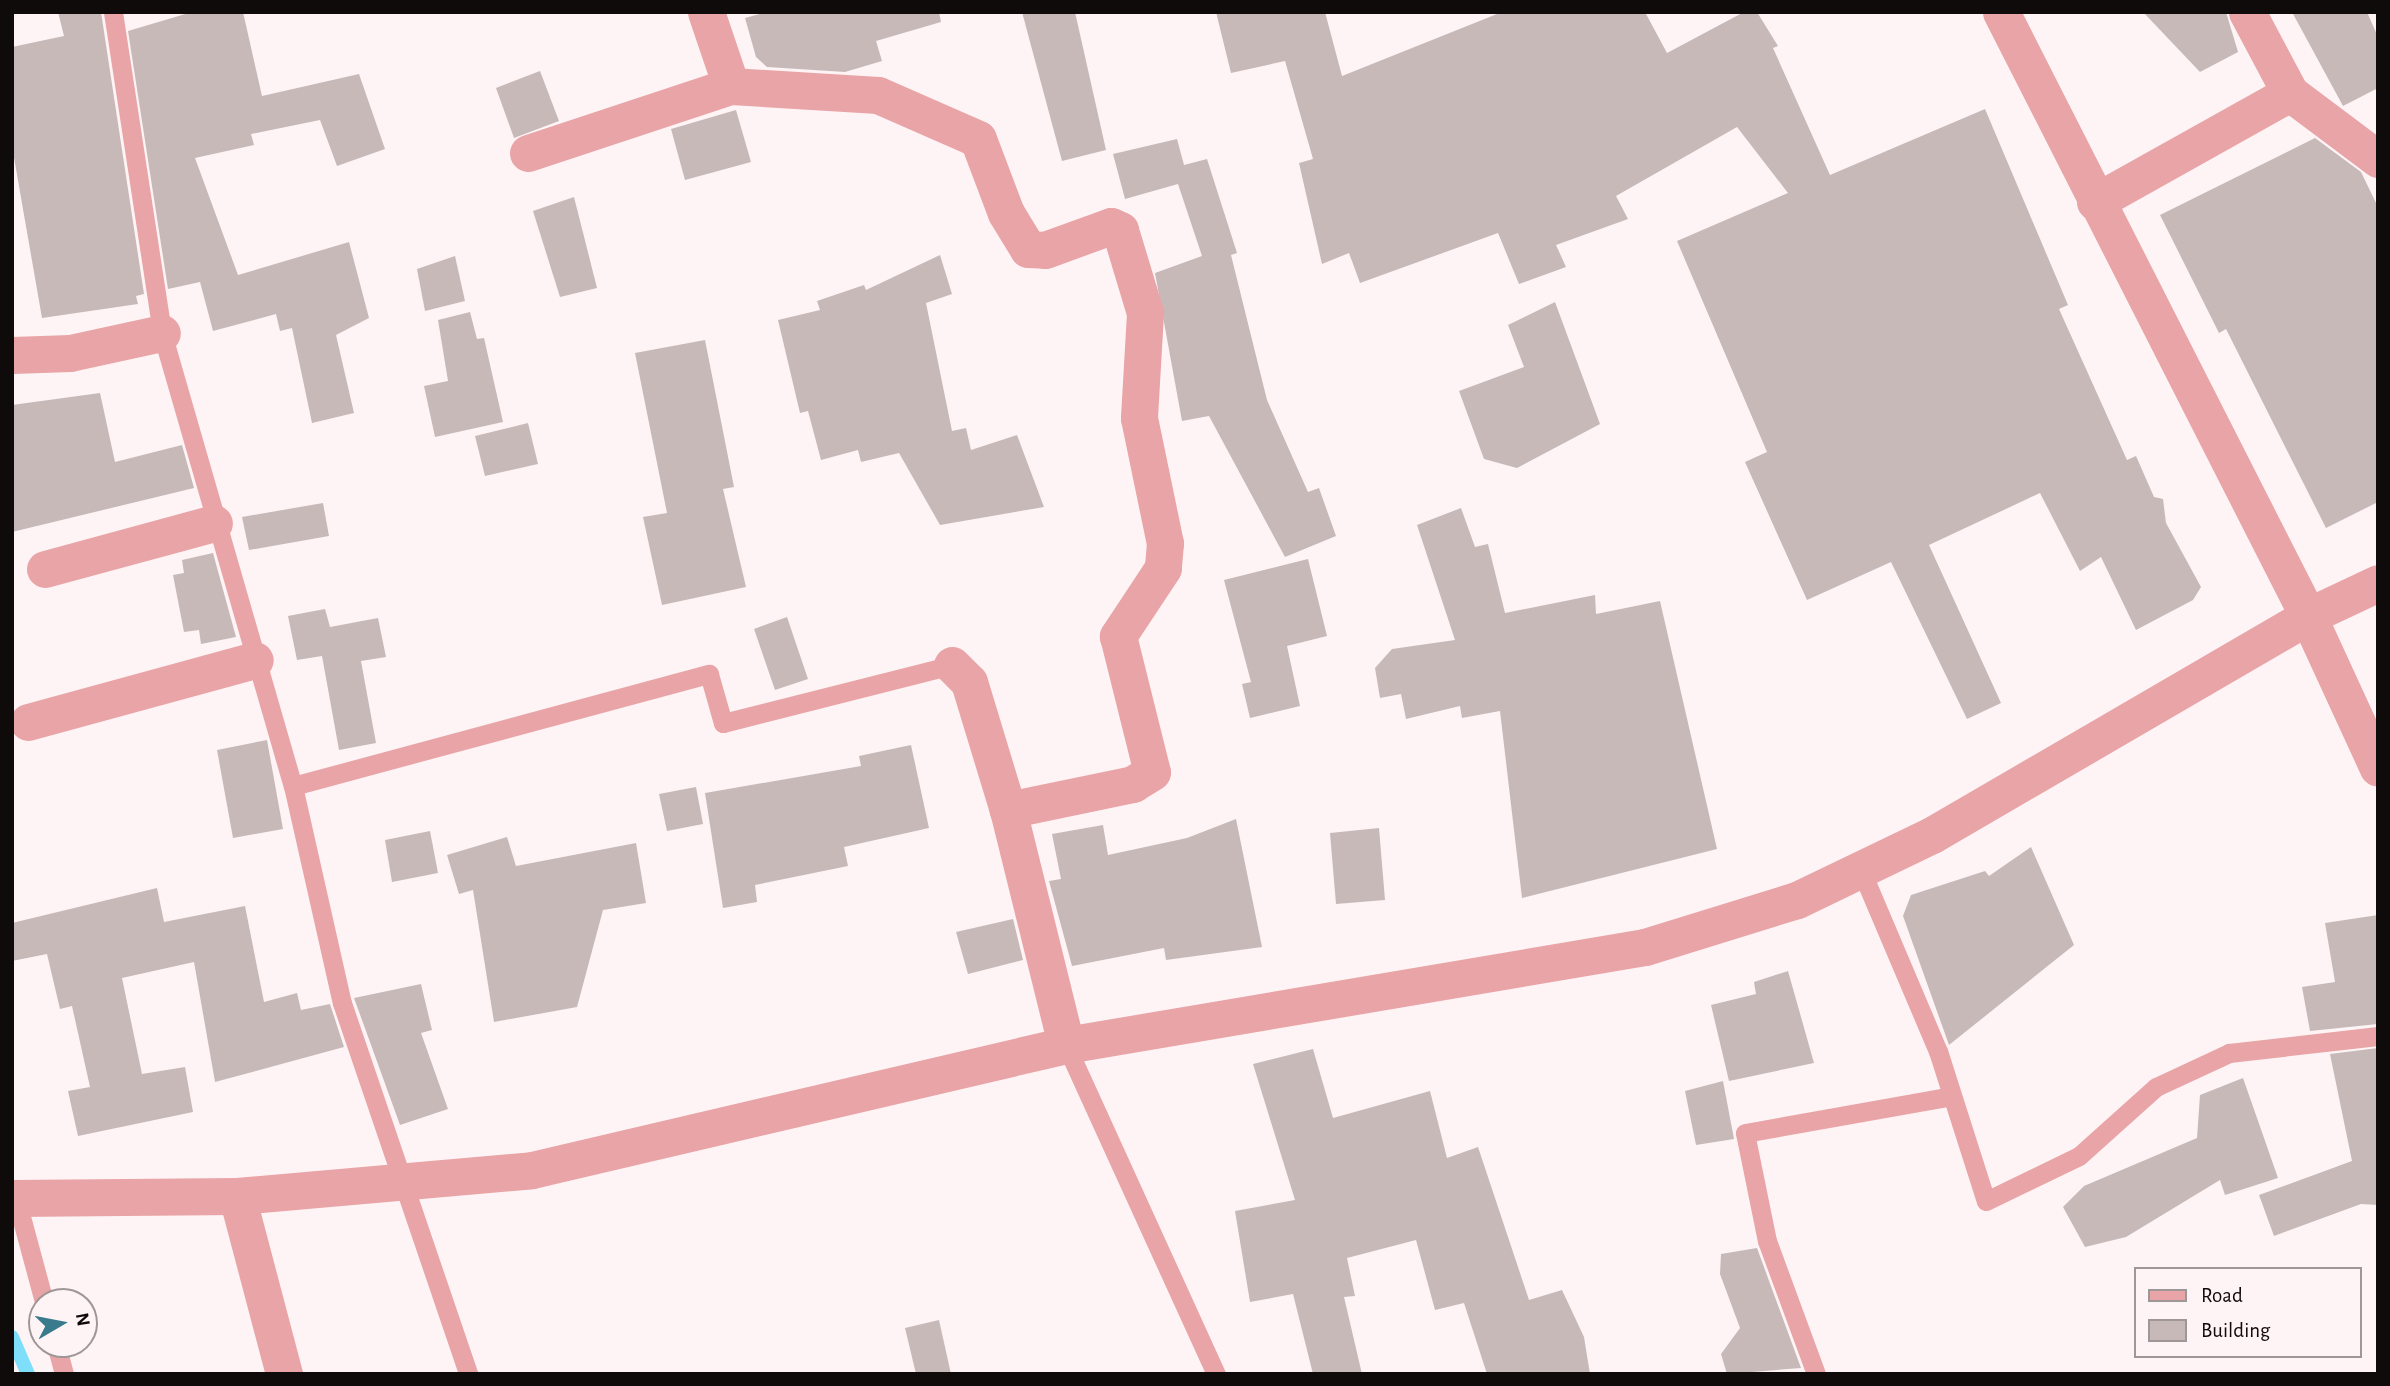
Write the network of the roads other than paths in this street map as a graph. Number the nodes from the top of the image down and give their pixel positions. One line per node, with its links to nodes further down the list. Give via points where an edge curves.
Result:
1 (113, 12): 10 (lane)
2 (706, 12): 5 (street)
3 (2001, 12): 9 (street)
4 (2247, 12): 6 (street)
5 (731, 86): 7 (street); 21 (street, via 878,95 978,139 1006,213 1028,249 1045,250 1111,226 1119,230 1145,313 1139,418 1165,544 1163,568 1118,636 1152,772 1133,784)
6 (2290, 93): 8 (street); 9 (street)
7 (528, 153)
8 (2378, 159)
9 (2095, 202): 15 (street)
10 (162, 333): 11 (street, via 70,353); 12 (lane)
11 (12, 355)
12 (214, 523): 13 (street); 16 (lane)
13 (45, 569)
14 (2378, 583): 15 (street)
15 (2308, 616): 19 (street); 22 (street, via 1932,835)
16 (255, 660): 18 (street); 20 (lane)
17 (952, 665): 20 (lane, via 723,723 709,674); 21 (street, via 969,682)
18 (28, 722)
19 (2378, 768)
20 (293, 786): 26 (lane, via 342,1003)
21 (1008, 810): 24 (street)
22 (1861, 870): 24 (street, via 1797,900 1645,947); 25 (lane)
23 (2378, 1036): 25 (lane, via 2229,1053 2156,1087 2078,1156 1986,1201)
24 (1066, 1045): 26 (street, via 532,1170); 32 (lane)
25 (1952, 1096): 33 (lane, via 1745,1133 1767,1241)
26 (403, 1183): 27 (street); 31 (lane)
27 (237, 1196): 28 (street); 30 (street)
28 (14, 1198): 29 (lane)
29 (40, 1288)
30 (284, 1374)
31 (468, 1374)
32 (1216, 1374)
33 (1816, 1374)

